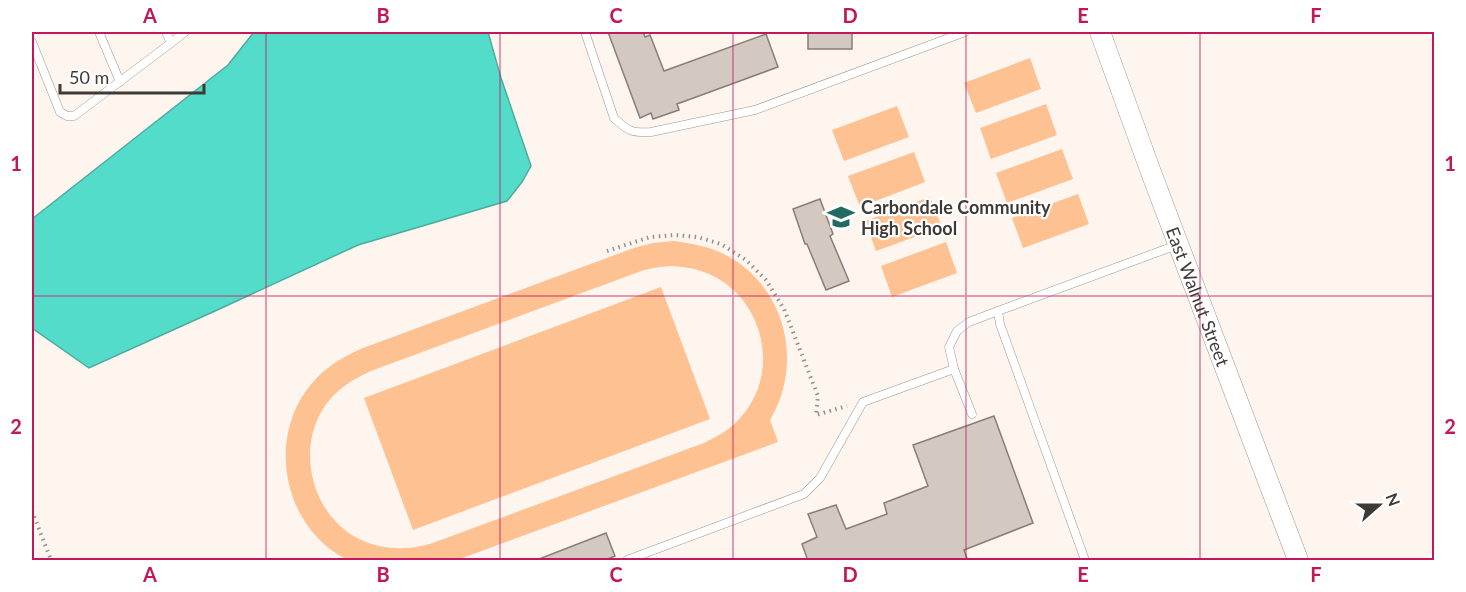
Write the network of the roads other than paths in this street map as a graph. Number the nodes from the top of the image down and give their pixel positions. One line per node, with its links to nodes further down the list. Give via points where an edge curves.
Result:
1 (99, 32): 9 (lane)
2 (166, 32): 8 (lane)
3 (185, 32): 8 (lane)
4 (585, 32): 5 (lane, via 614,118 636,133 755,110)
5 (965, 32)
6 (1100, 32): 10 (street, East Walnut Street)
7 (32, 42): 9 (lane, via 60,112 67,116 81,112)
8 (171, 43): 9 (lane)
9 (120, 82)
10 (1178, 244): 11 (lane); 16 (street, East Walnut Street)
11 (998, 311): 12 (lane, via 957,331 949,347); 15 (lane)
12 (954, 369): 13 (lane); 14 (lane, via 863,402 820,478 804,494)
13 (972, 414)
14 (627, 561)
15 (1085, 561)
16 (1298, 561)

